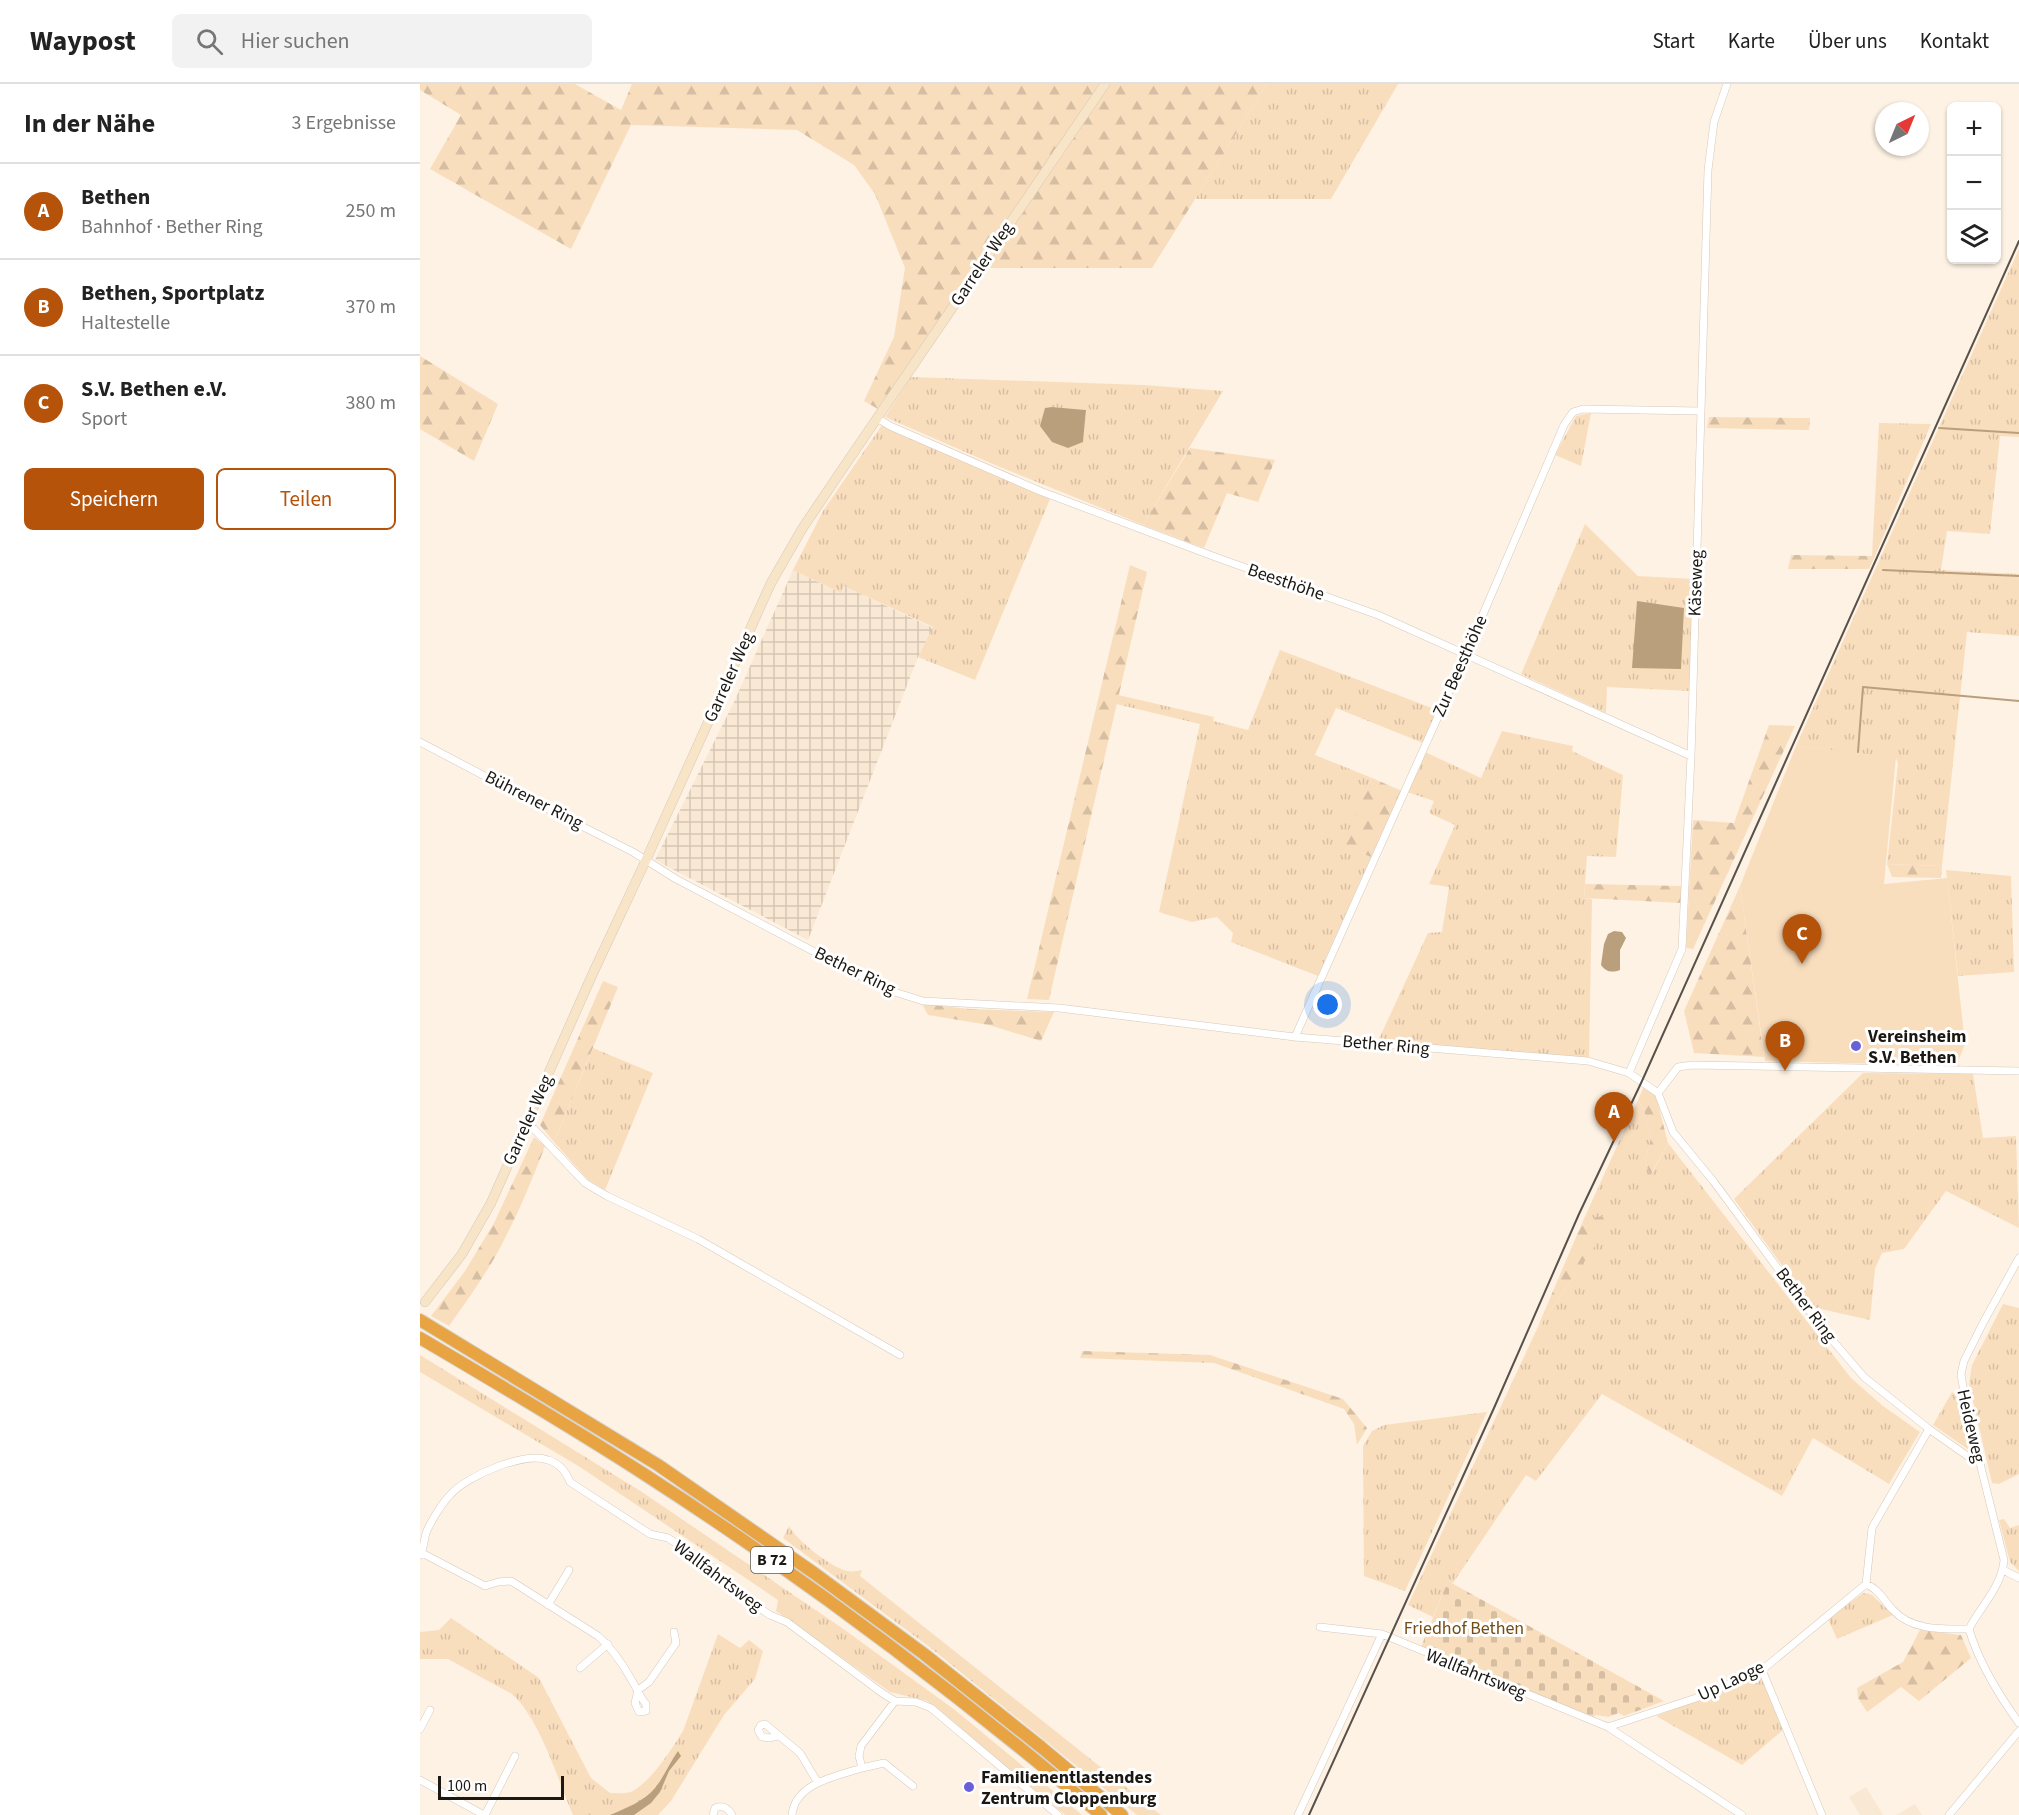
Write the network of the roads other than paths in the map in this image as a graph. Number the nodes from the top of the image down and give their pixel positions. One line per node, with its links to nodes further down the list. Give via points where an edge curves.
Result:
1 (1105, 84): 4 (street, Garreler Weg)
2 (1727, 84): 3 (street, Käseweg, via 1714,122 1708,170)
3 (1701, 411): 5 (street, Zur Beesthöhe, via 1573,412); 7 (street, Käseweg)
4 (877, 418): 5 (street, Beesthöhe, via 1040,490 1378,615); 8 (street, Garreler Weg, via 802,529 771,583)
5 (1466, 654): 7 (street, Beesthöhe); 9 (street, Zur Beesthöhe)
6 (420, 742): 8 (street, Bührener Ring)
7 (1691, 756): 11 (street, Käseweg, via 1682,949)
8 (646, 860): 9 (street, Bether Ring, via 885,989 923,1001 1059,1008); 13 (street, Garreler Weg)
9 (1295, 1037): 11 (street, Bether Ring, via 1588,1061)
10 (2019, 1071): 12 (street, via 1692,1065 1678,1066)
11 (1629, 1073): 12 (street, Bether Ring)
12 (1658, 1093): 19 (street, Bether Ring, via 1673,1132 1821,1327 1864,1377)
13 (527, 1124): 15 (street, Garreler Weg, via 477,1229); 18 (street, via 585,1184 698,1239)
14 (2019, 1258): 20 (street, Heideweg, via 1964,1361 1961,1374)
15 (423, 1305)
16 (420, 1320): 52 (highway, B 72, via 658,1465 767,1539 924,1654)
17 (420, 1338): 51 (highway, B 72, via 645,1474 774,1561 915,1665)
18 (900, 1355)
19 (1929, 1429): 20 (street, Bether Ring); 25 (street, via 1872,1528)
20 (1979, 1461): 23 (street, Heideweg, via 2004,1560)
21 (421, 1554): 26 (street, via 485,1586 511,1581); 34 (street, Wallfahrtsweg, via 427,1532 449,1495 460,1485 507,1462 549,1460 565,1471 570,1482 710,1566 726,1586 787,1622)
22 (569, 1570): 26 (street)
23 (2003, 1570): 24 (street); 28 (street, via 1999,1583)
24 (2019, 1578)
25 (1866, 1584): 28 (street, via 1875,1588 1907,1623); 33 (street, Up Laoge)
26 (548, 1605): 31 (street)
27 (1320, 1627): 30 (street, Wallfahrtsweg)
28 (1969, 1629): 36 (street, via 1994,1686)
29 (674, 1632): 31 (street, via 676,1643 649,1682 638,1690)
30 (1382, 1634): 37 (street, Wallfahrtsweg); 53 (street)
31 (608, 1644): 32 (street)
32 (580, 1668)
33 (1762, 1670): 37 (street, Up Laoge, via 1696,1698); 55 (street)
34 (896, 1701): 42 (street, via 861,1746); 50 (street, Wallfahrtsweg, via 931,1708)
35 (430, 1710): 38 (street)
36 (2019, 1723)
37 (1608, 1727): 54 (street, Wallfahrtsweg)
38 (420, 1729)
39 (2019, 1731): 56 (street)
40 (778, 1736): 44 (street, via 800,1753)
41 (514, 1756): 46 (street)
42 (862, 1768): 44 (street); 45 (street, via 884,1763)
43 (420, 1780): 46 (street)
44 (818, 1783): 49 (street, via 801,1796)
45 (913, 1786)
46 (484, 1815)
47 (713, 1815): 48 (street, via 715,1808 721,1806)
48 (732, 1815)
49 (792, 1815)
50 (1058, 1815)
51 (1101, 1815)
52 (1122, 1815)
53 (1298, 1815)
54 (1742, 1815)
55 (1822, 1815)
56 (1949, 1815)

